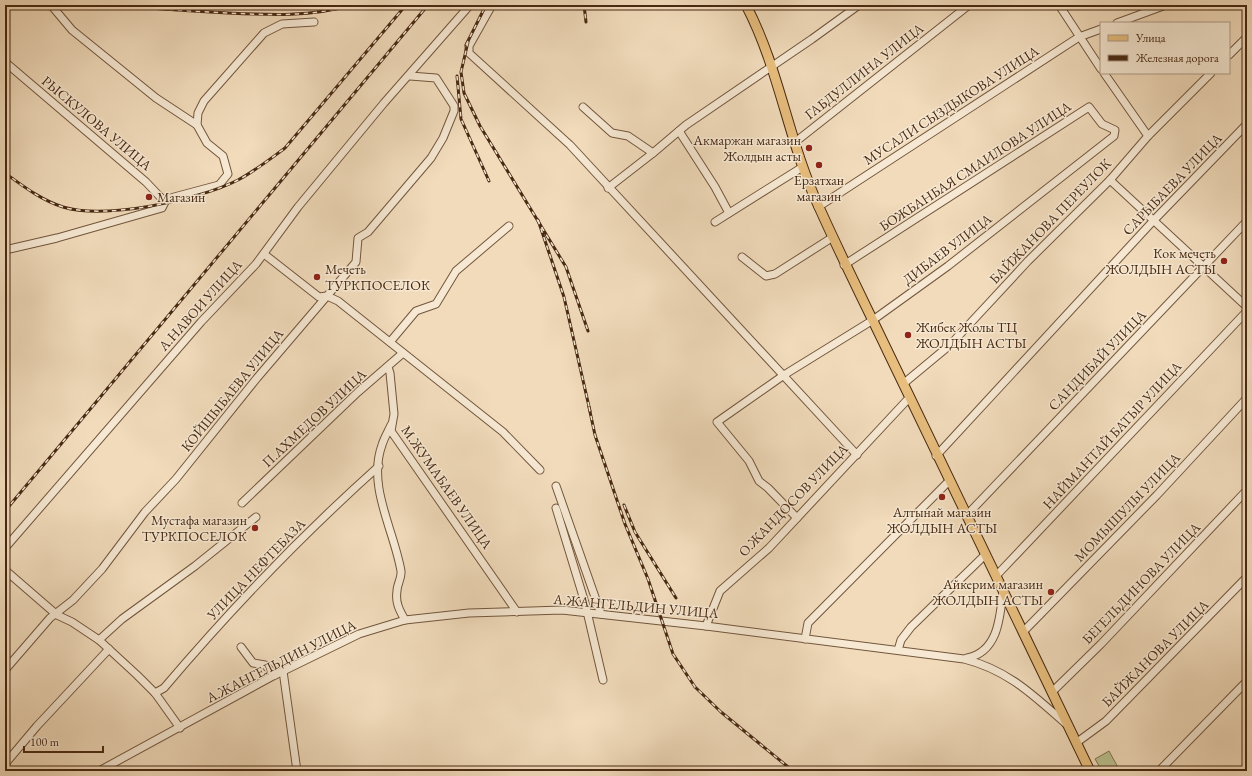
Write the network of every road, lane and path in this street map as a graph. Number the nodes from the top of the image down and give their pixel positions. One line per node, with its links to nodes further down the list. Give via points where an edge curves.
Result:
1 (51, 5): 23 (street, via 72,30 156,98)
2 (470, 5): 20 (street, А.НАВОИ УЛИЦА)
3 (492, 5): 31 (street, via 469,46 469,53 570,145)
4 (746, 5): 16 (main road, via 759,29)
5 (859, 5): 16 (street)
6 (969, 5): 27 (street, ГАБДУЛЛИНА УЛИЦА)
7 (1059, 5): 12 (street)
8 (1166, 5): 10 (street)
9 (314, 22): 23 (street, via 282,24 264,34 204,101 198,113)
10 (1120, 22)
11 (1100, 29): 12 (street, МУСАЛИ СЫЗДЫКОВА УЛИЦА)
12 (1079, 37): 17 (street); 33 (street, МУСАЛИ СЫЗДЫКОВА УЛИЦА)
13 (1247, 37): 14 (street)
14 (1230, 54)
15 (5, 62): 32 (street, РЫСКУЛОВА УЛИЦА, via 146,182)
16 (772, 66): 25 (street); 27 (main road)
17 (1100, 68)
18 (1105, 74): 26 (street)
19 (1210, 74): 26 (street, БАЙЖАНОВА ПЕРЕУЛОК)
20 (410, 76): 41 (street, А.НАВОИ УЛИЦА, via 384,103 298,207); 45 (street, КОЙШЫБАЕВА УЛИЦА, via 436,78 452,101 454,111 431,158 368,232 358,238 356,262)
21 (583, 107): 28 (street, via 612,133 628,136)
22 (1247, 124): 35 (street, САРЫБАЕВА УЛИЦА)
23 (197, 125): 32 (street, via 207,142 223,156 228,174 219,185)
24 (1115, 130): 43 (street, БОЖБАНБАЯ СМАИЛОВА УЛИЦА, via 1102,124 1089,107); 48 (street, ДИБАЕВ УЛИЦА, via 1114,136 1020,210)
25 (679, 131): 28 (street); 34 (street)
26 (1148, 136): 30 (street, БАЙЖАНОВА ПЕРЕУЛОК)
27 (794, 143): 29 (main road)
28 (654, 153): 31 (street)
29 (801, 168): 33 (main road); 34 (street)
30 (1110, 180): 35 (street); 53 (street, БАЙЖАНОВА ПЕРЕУЛОК, via 1028,261 950,345)
31 (608, 188): 52 (street)
32 (162, 204): 40 (street, via 57,238)
33 (818, 207): 39 (main road)
34 (729, 213): 37 (street)
35 (1154, 220): 44 (street); 58 (street, САРЫБАЕВА УЛИЦА)
36 (1247, 221): 44 (street, САНДИБАЙ УЛИЦА)
37 (715, 222)
38 (509, 226): 49 (street, via 456,271 436,304 416,311)
39 (833, 237): 42 (street, via 775,274 766,276); 43 (main road)
40 (5, 250)
41 (264, 254): 45 (street, via 319,297); 69 (street, А.НАВОИ УЛИЦА, via 196,328)
42 (742, 257)
43 (844, 265): 48 (main road)
44 (1203, 268): 46 (street); 66 (street, САНДИБАЙ УЛИЦА)
45 (327, 296): 49 (street); 78 (street, КОЙШЫБАЕВА УЛИЦА, via 176,479 145,512 102,569)
46 (1247, 307)
47 (1247, 311): 72 (street, НАЙМАНТАЙ БАТЫР УЛИЦА)
48 (873, 320): 52 (street, ДИБАЕВ УЛИЦА); 53 (main road)
49 (390, 342): 50 (street)
50 (403, 353): 51 (street, П.АХМЕДОВ УЛИЦА); 60 (street, via 504,432)
51 (388, 367): 56 (street, М.ЖУМАБАЕВ УЛИЦА, via 394,414); 64 (street, П.АХМЕДОВ УЛИЦА, via 358,392)
52 (784, 375): 57 (street); 68 (street, ДИБАЕВ УЛИЦА, via 717,422 749,461 759,482)
53 (903, 384): 54 (main road)
54 (909, 398): 57 (street, О.ЖАНДОСОВ УЛИЦА); 58 (main road)
55 (1247, 398): 81 (street, МОМЫШУЛЫ УЛИЦА)
56 (391, 425): 59 (street, via 381,446); 75 (street, М.ЖУМАБАЕВ УЛИЦА, via 391,431)
57 (857, 455): 68 (street, О.ЖАНДОСОВ УЛИЦА)
58 (936, 456): 61 (main road)
59 (379, 466): 79 (street, via 379,488 398,554 401,574 396,592 398,607); 94 (street, УЛИЦА НЕФТЕБАЗА, via 289,552 164,688)
60 (540, 470)
61 (949, 481): 66 (main road); 82 (street, via 808,622)
62 (556, 486): 77 (street)
63 (1247, 490): 93 (street, БЕГЕЛЬДИНОВА УЛИЦА)
64 (242, 504)
65 (556, 508): 76 (street)
66 (966, 516): 70 (main road)
67 (256, 517): 83 (street)
68 (797, 518): 80 (street, О.ЖАНДОСОВ УЛИЦА, via 769,548 720,591)
69 (5, 548)
70 (984, 555): 72 (main road); 86 (street, via 911,627 901,640)
71 (5, 570): 78 (street)
72 (996, 576): 74 (main road)
73 (1247, 578): 97 (street, БАЙЖАНОВА УЛИЦА, via 1106,721)
74 (1003, 591): 81 (main road); 87 (street, via 1000,619 993,641 982,653)
75 (517, 612): 76 (street, А.ЖАНГЕЛЬДИН УЛИЦА, via 562,610); 79 (street, А.ЖАНГЕЛЬДИН УЛИЦА, via 468,613)
76 (586, 613): 77 (street, А.ЖАНГЕЛЬДИН УЛИЦА); 91 (street)
77 (601, 614): 80 (street, А.ЖАНГЕЛЬДИН УЛИЦА)
78 (57, 615): 83 (street); 88 (street, КОЙШЫБАЕВА УЛИЦА, via 50,618)
79 (405, 620): 89 (street, А.ЖАНГЕЛЬДИН УЛИЦА, via 359,634)
80 (706, 626): 82 (street, А.ЖАНГЕЛЬДИН УЛИЦА)
81 (1024, 632): 93 (main road)
82 (805, 639): 86 (street, А.ЖАНГЕЛЬДИН УЛИЦА)
83 (98, 640): 85 (street)
84 (241, 647): 90 (street, via 253,663 265,665)
85 (109, 649): 94 (street); 98 (street)
86 (898, 650): 87 (street, А.ЖАНГЕЛЬДИН УЛИЦА)
87 (964, 659): 95 (street, А.ЖАНГЕЛЬДИН УЛИЦА, via 980,663 1016,681)
88 (5, 670)
89 (283, 671): 90 (street, А.ЖАНГЕЛЬДИН УЛИЦА); 100 (street)
90 (275, 676): 96 (street, А.ЖАНГЕЛЬДИН УЛИЦА)
91 (603, 680)
92 (1247, 681): 102 (street)
93 (1052, 692): 95 (main road)
94 (156, 693): 96 (street)
95 (1067, 724): 97 (main road)
96 (180, 728): 99 (street, А.ЖАНГЕЛЬДИН УЛИЦА)
97 (1076, 743): 101 (main road)
98 (5, 764)
99 (99, 771)
100 (297, 771)
101 (1090, 771)
102 (1159, 771)

